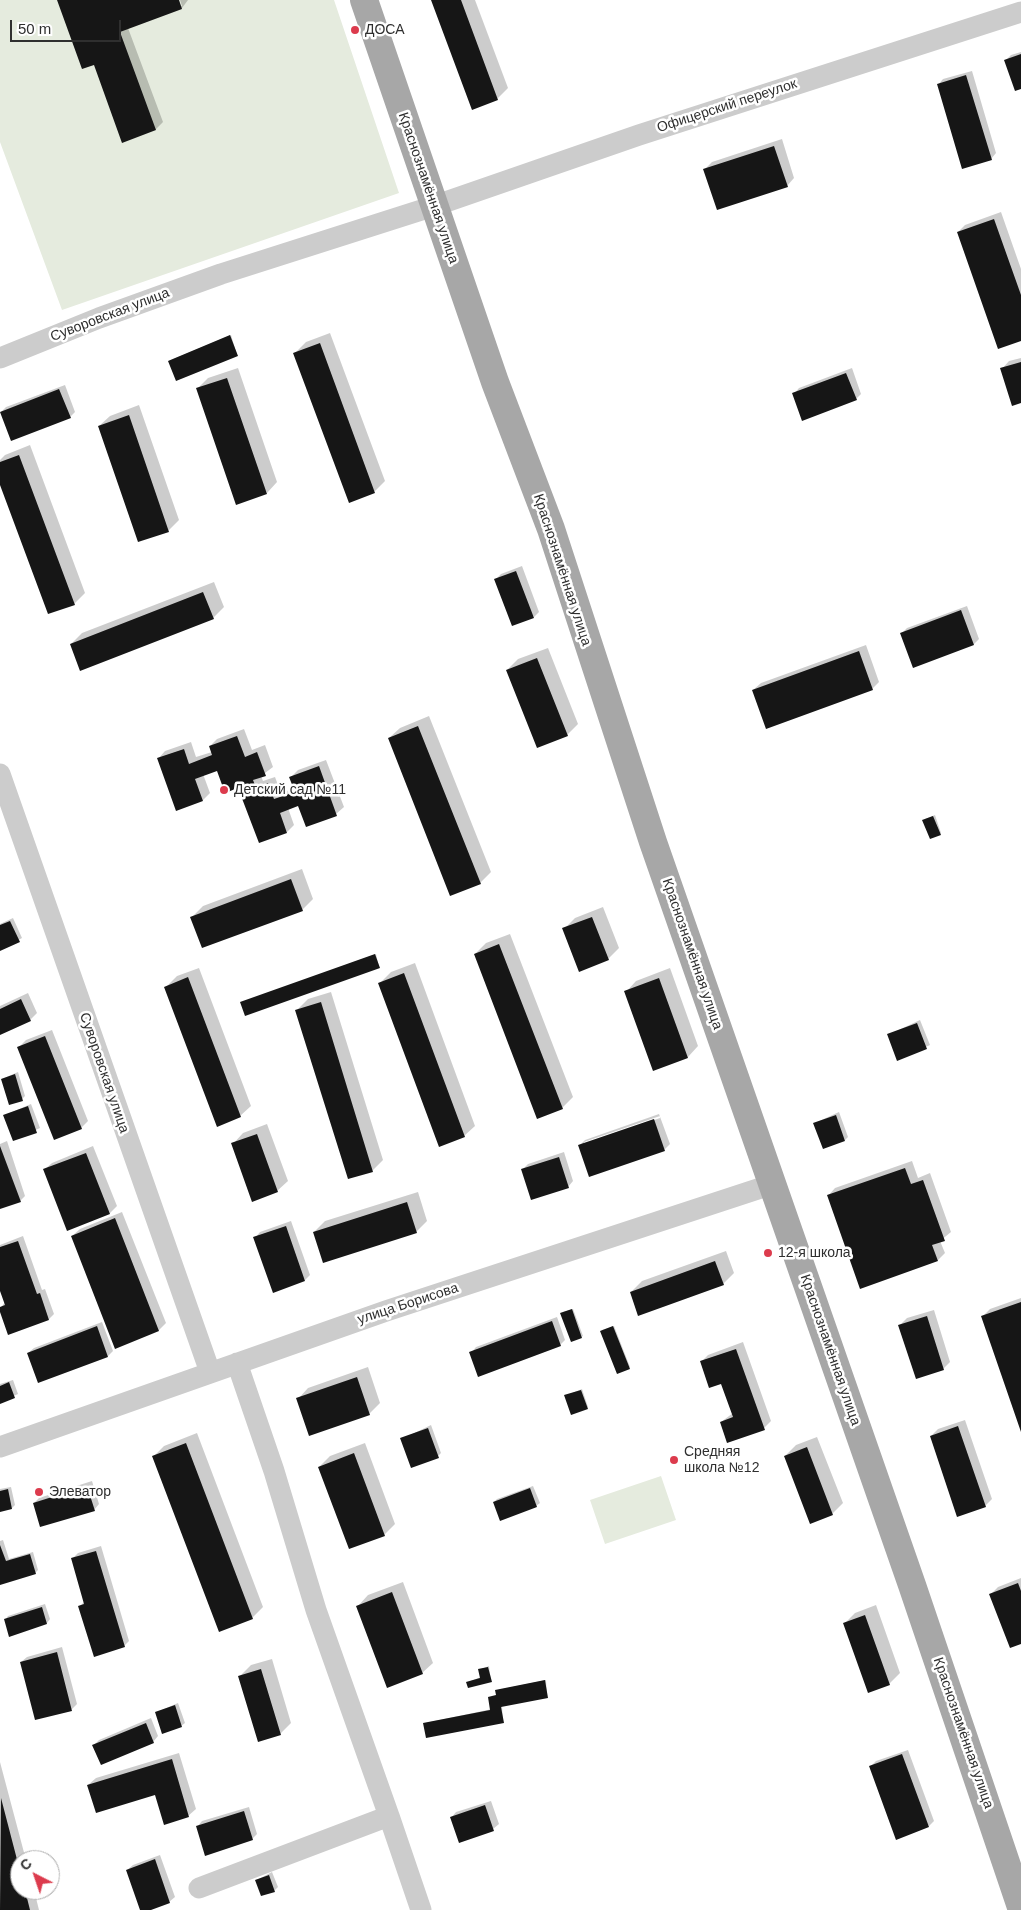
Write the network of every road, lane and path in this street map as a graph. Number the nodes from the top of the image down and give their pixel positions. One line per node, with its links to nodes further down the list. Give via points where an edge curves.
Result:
1 (364, 0): 3 (main road, Краснознамённая улица)
2 (1021, 12): 3 (street, Офицерский переулок, via 648,132)
3 (434, 206): 4 (street, Офицерский переулок); 7 (main road, Краснознамённая улица, via 550,529 652,842)
4 (221, 274): 5 (street, Суворовская улица)
5 (0, 358)
6 (0, 774): 9 (street, Суворовская улица)
7 (773, 1184): 8 (street, улица Борисова); 13 (main road, Краснознамённая улица)
8 (237, 1363): 9 (street, улица Борисова); 11 (street, via 316,1610)
9 (210, 1372): 10 (street, улица Борисова)
10 (0, 1447)
11 (389, 1816): 12 (street); 14 (street)
12 (199, 1888)
13 (1021, 1907)
14 (421, 1910)

